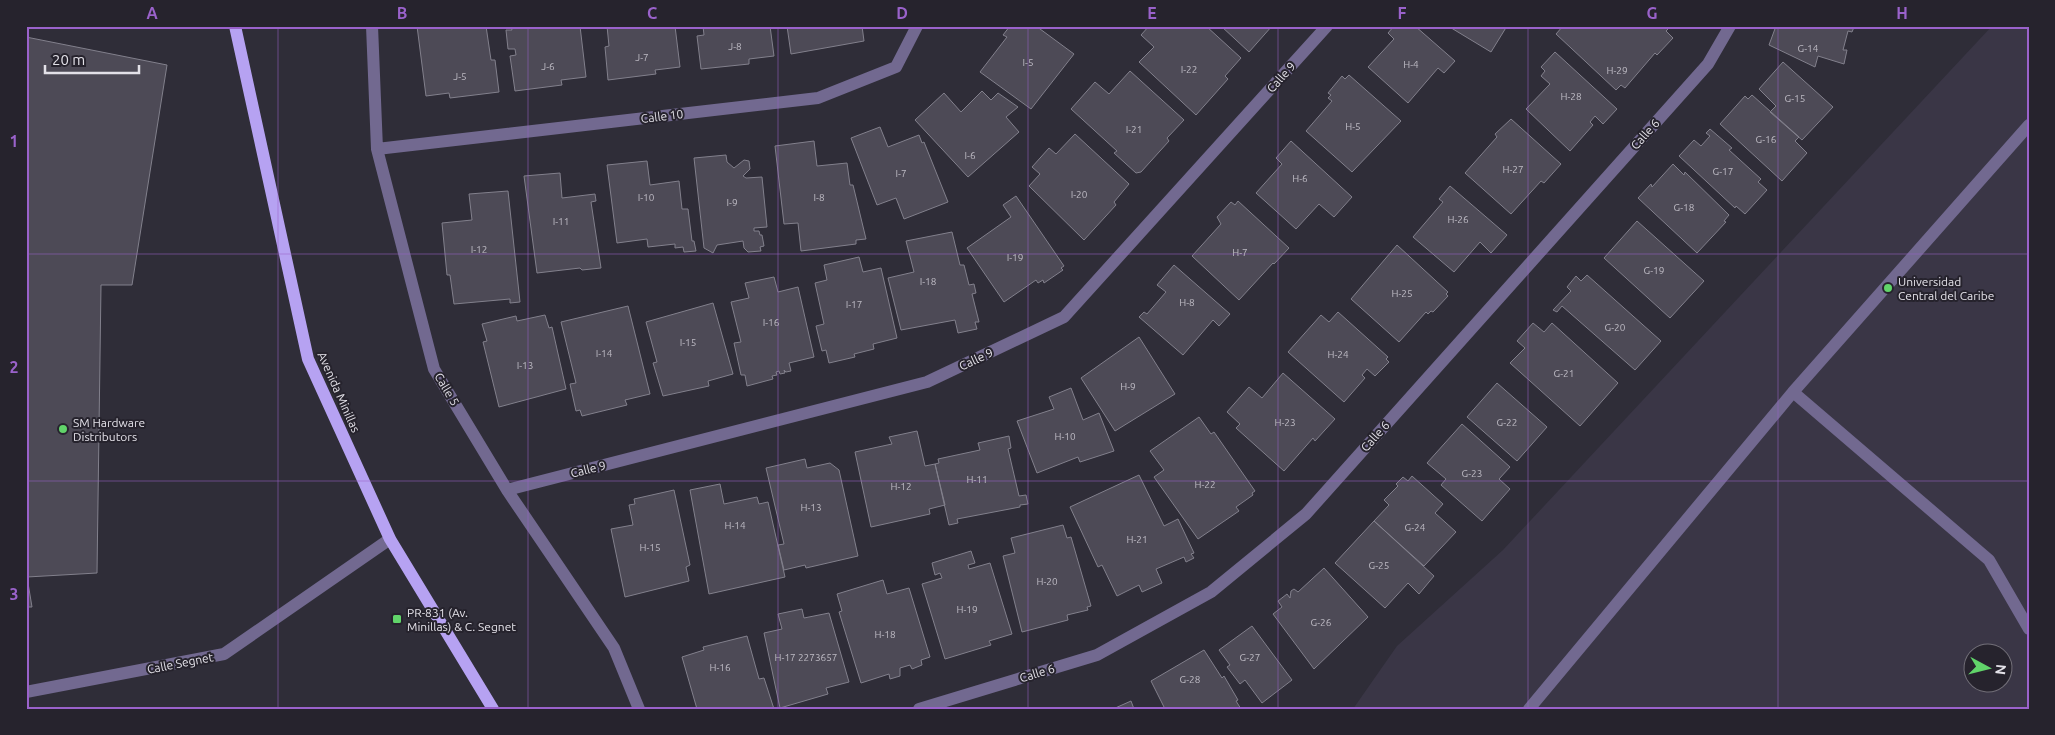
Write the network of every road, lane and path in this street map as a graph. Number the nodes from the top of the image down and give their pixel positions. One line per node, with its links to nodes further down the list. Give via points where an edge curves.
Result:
1 (235, 26): 10 (main road, Avenida Minillas, via 308,359)
2 (372, 26): 7 (street, Calle 5)
3 (918, 26): 7 (street, Calle 10, via 896,67 818,98)
4 (1327, 26): 9 (street, Calle 9, via 1064,317 927,382)
5 (1730, 26): 15 (street, Calle 6, via 1708,64 1306,514 1211,592 1097,655)
6 (2029, 125): 8 (street)
7 (377, 149): 9 (street, Calle 5, via 434,369)
8 (1793, 392): 11 (street, via 1989,560); 16 (street)
9 (507, 490): 14 (street, Calle 5, via 614,648)
10 (390, 539): 12 (street, Calle Segnet, via 224,654); 13 (main road, Avenida Minillas)
11 (2029, 629)
12 (26, 692)
13 (493, 709)
14 (639, 709)
15 (919, 709)
16 (1529, 709)

